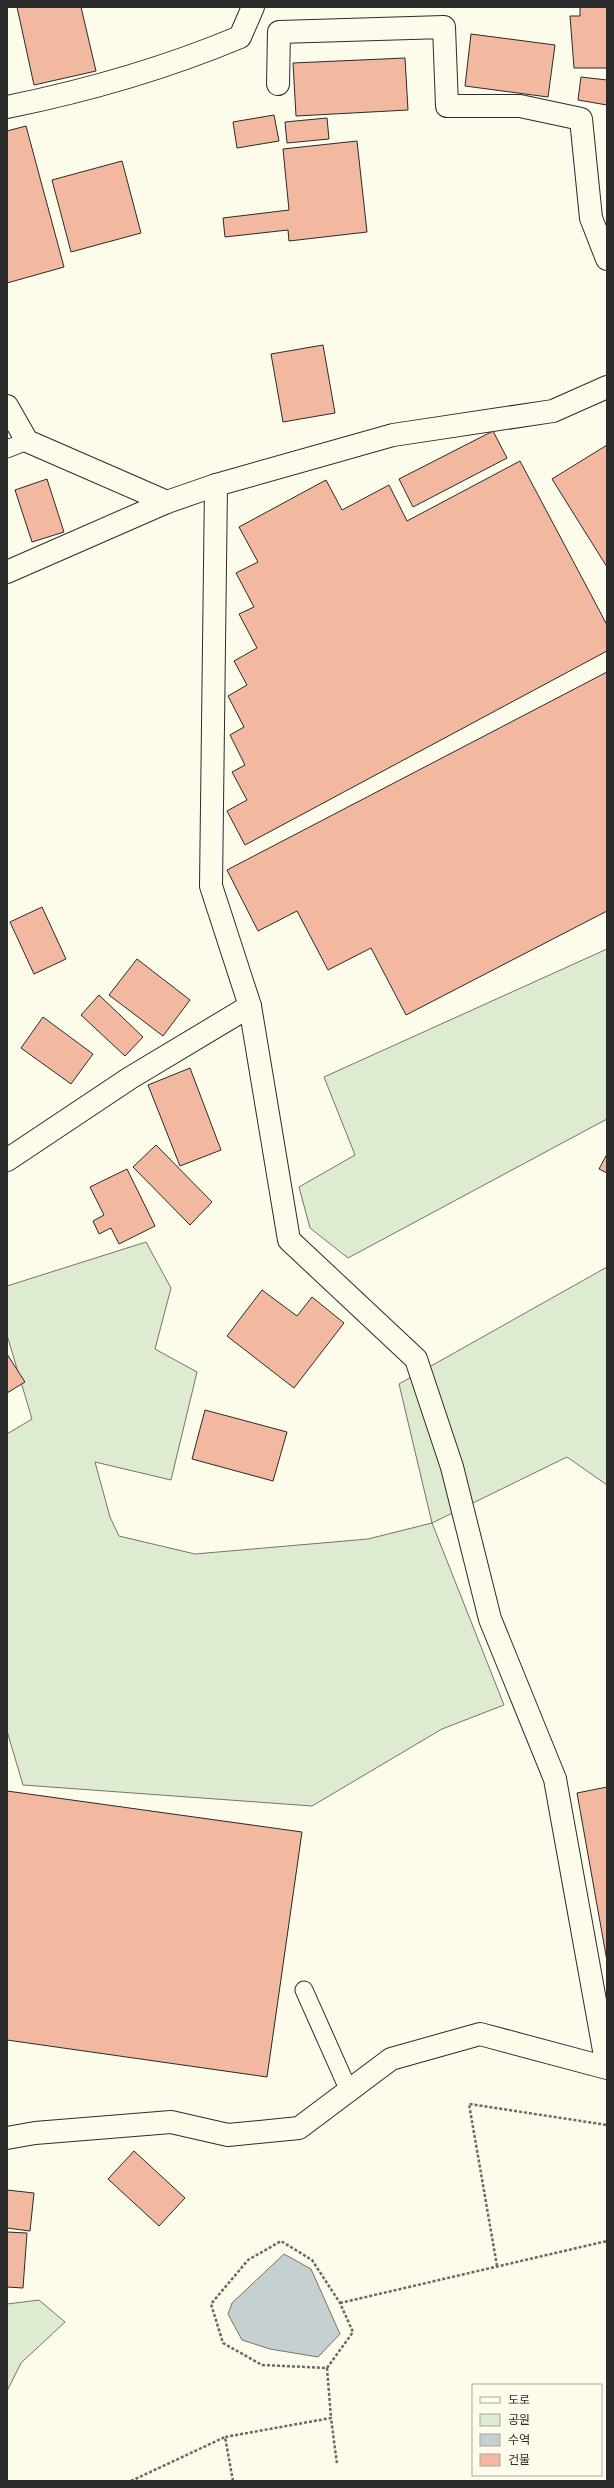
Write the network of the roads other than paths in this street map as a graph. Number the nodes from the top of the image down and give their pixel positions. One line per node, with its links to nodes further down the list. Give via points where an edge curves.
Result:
1 (253, 7): 3 (street, via 240,37 199,54 44,100)
2 (278, 84): 4 (street, via 278,32 444,27 447,106 520,106 581,118 591,218)
3 (7, 107)
4 (607, 259)
5 (607, 387): 9 (street, via 553,411 393,435)
6 (7, 406): 7 (street)
7 (27, 441): 8 (lane); 10 (street)
8 (7, 449)
9 (216, 485): 10 (street); 12 (street, via 211,886)
10 (167, 502): 11 (street)
11 (7, 572)
12 (250, 1006): 13 (street, via 130,1078); 15 (street, via 289,1240 416,1359 452,1467 490,1619 555,1779)
13 (7, 1160)
14 (304, 1990): 16 (lane)
15 (607, 2067): 16 (street, via 480,2034 391,2059)
16 (349, 2091): 17 (street, via 299,2128 228,2135 171,2122 35,2133)
17 (7, 2138)

